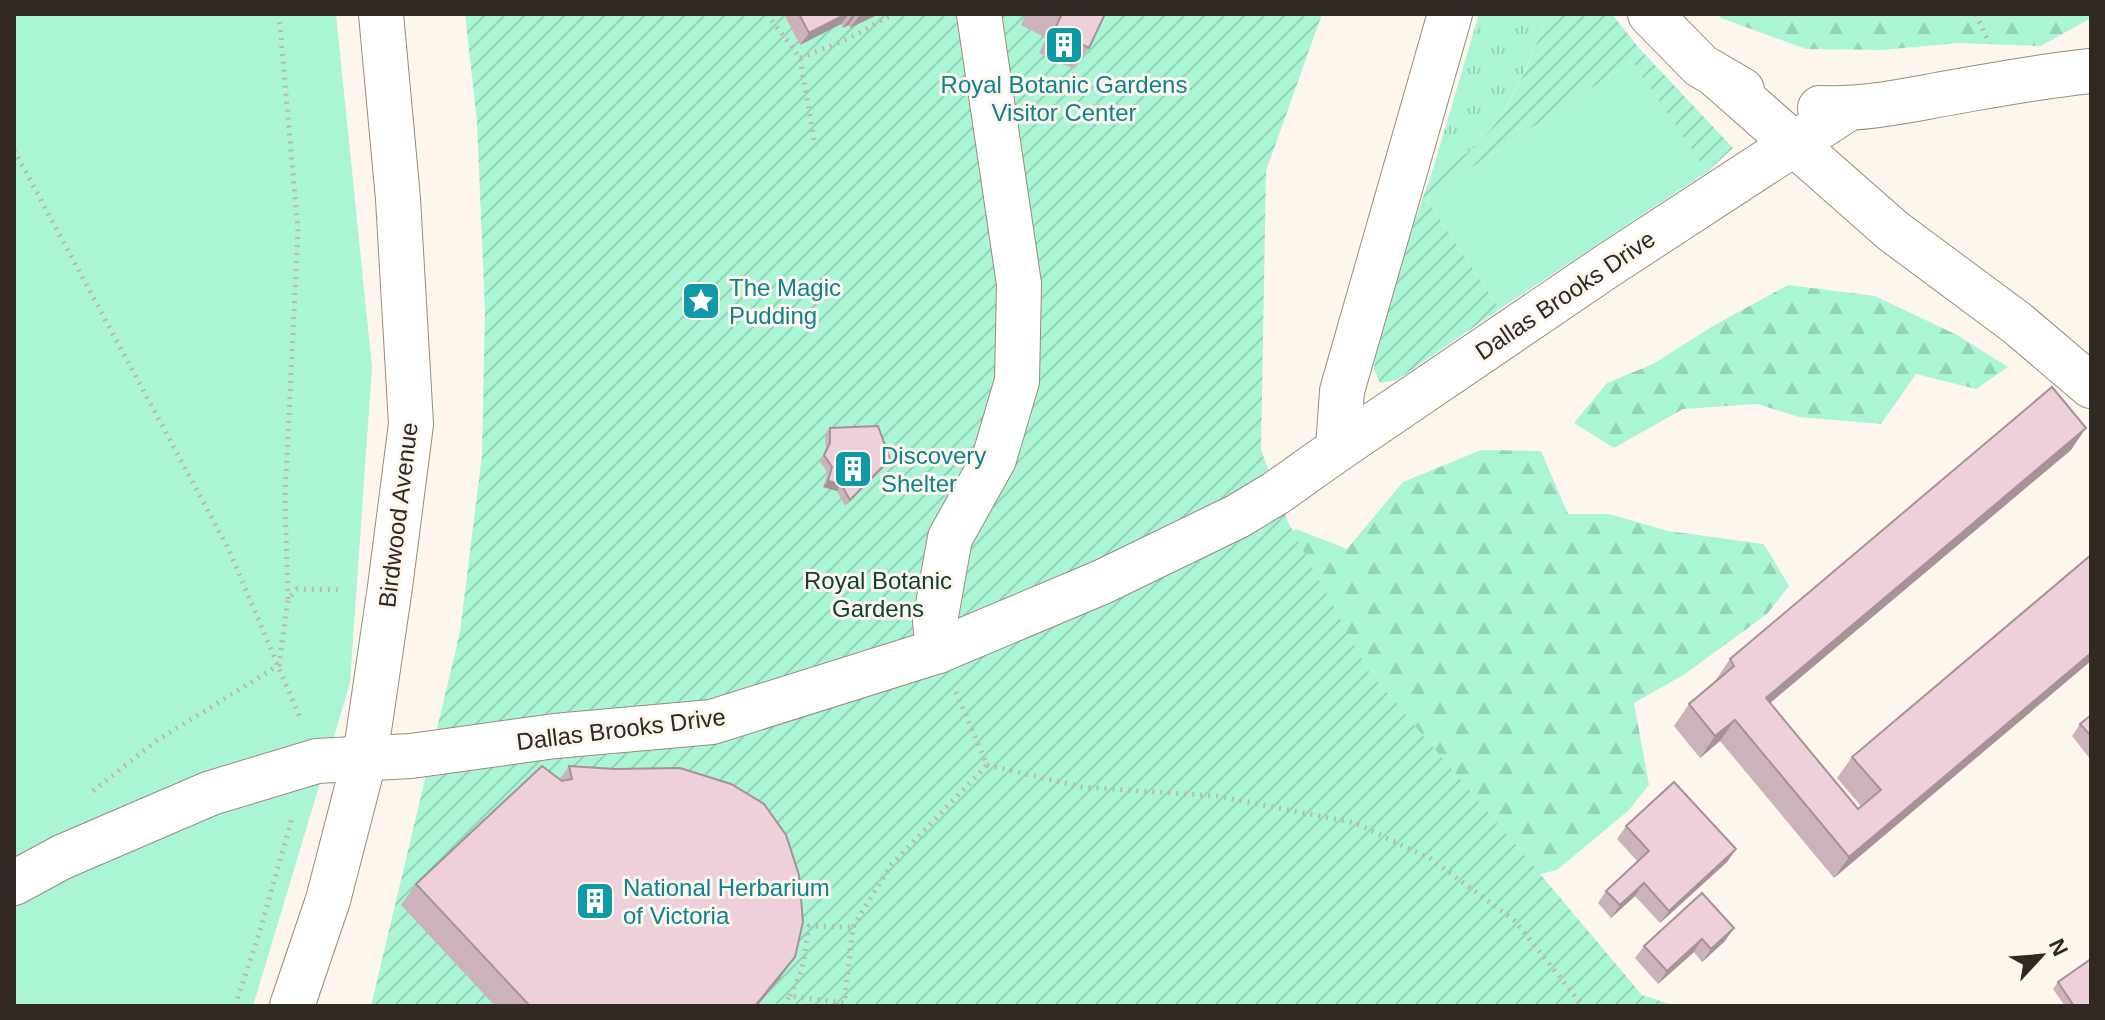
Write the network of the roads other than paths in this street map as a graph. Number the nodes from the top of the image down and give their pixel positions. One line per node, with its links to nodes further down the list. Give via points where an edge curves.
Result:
1 (381, 14): 12 (street, Birdwood Avenue, via 411,424)
2 (979, 14): 11 (street, via 1019,284 1017,381 994,459 950,538 935,621)
3 (1450, 14): 10 (street, via 1342,391)
4 (1650, 14): 6 (street)
5 (2091, 71): 7 (street)
6 (1717, 76): 7 (street, via 1766,98); 8 (street)
7 (1849, 108): 8 (street, Dallas Brooks Drive)
8 (1794, 144): 9 (street, via 1893,231); 10 (street, Dallas Brooks Drive)
9 (2091, 386)
10 (1338, 449): 11 (street, Dallas Brooks Drive, via 1238,516 1102,582)
11 (938, 651): 12 (street, Dallas Brooks Drive, via 712,722)
12 (365, 757): 13 (street, Dallas Brooks Drive, via 317,761 211,793); 14 (street, Birdwood Avenue, via 328,900)
13 (14, 883)
14 (292, 1006)

